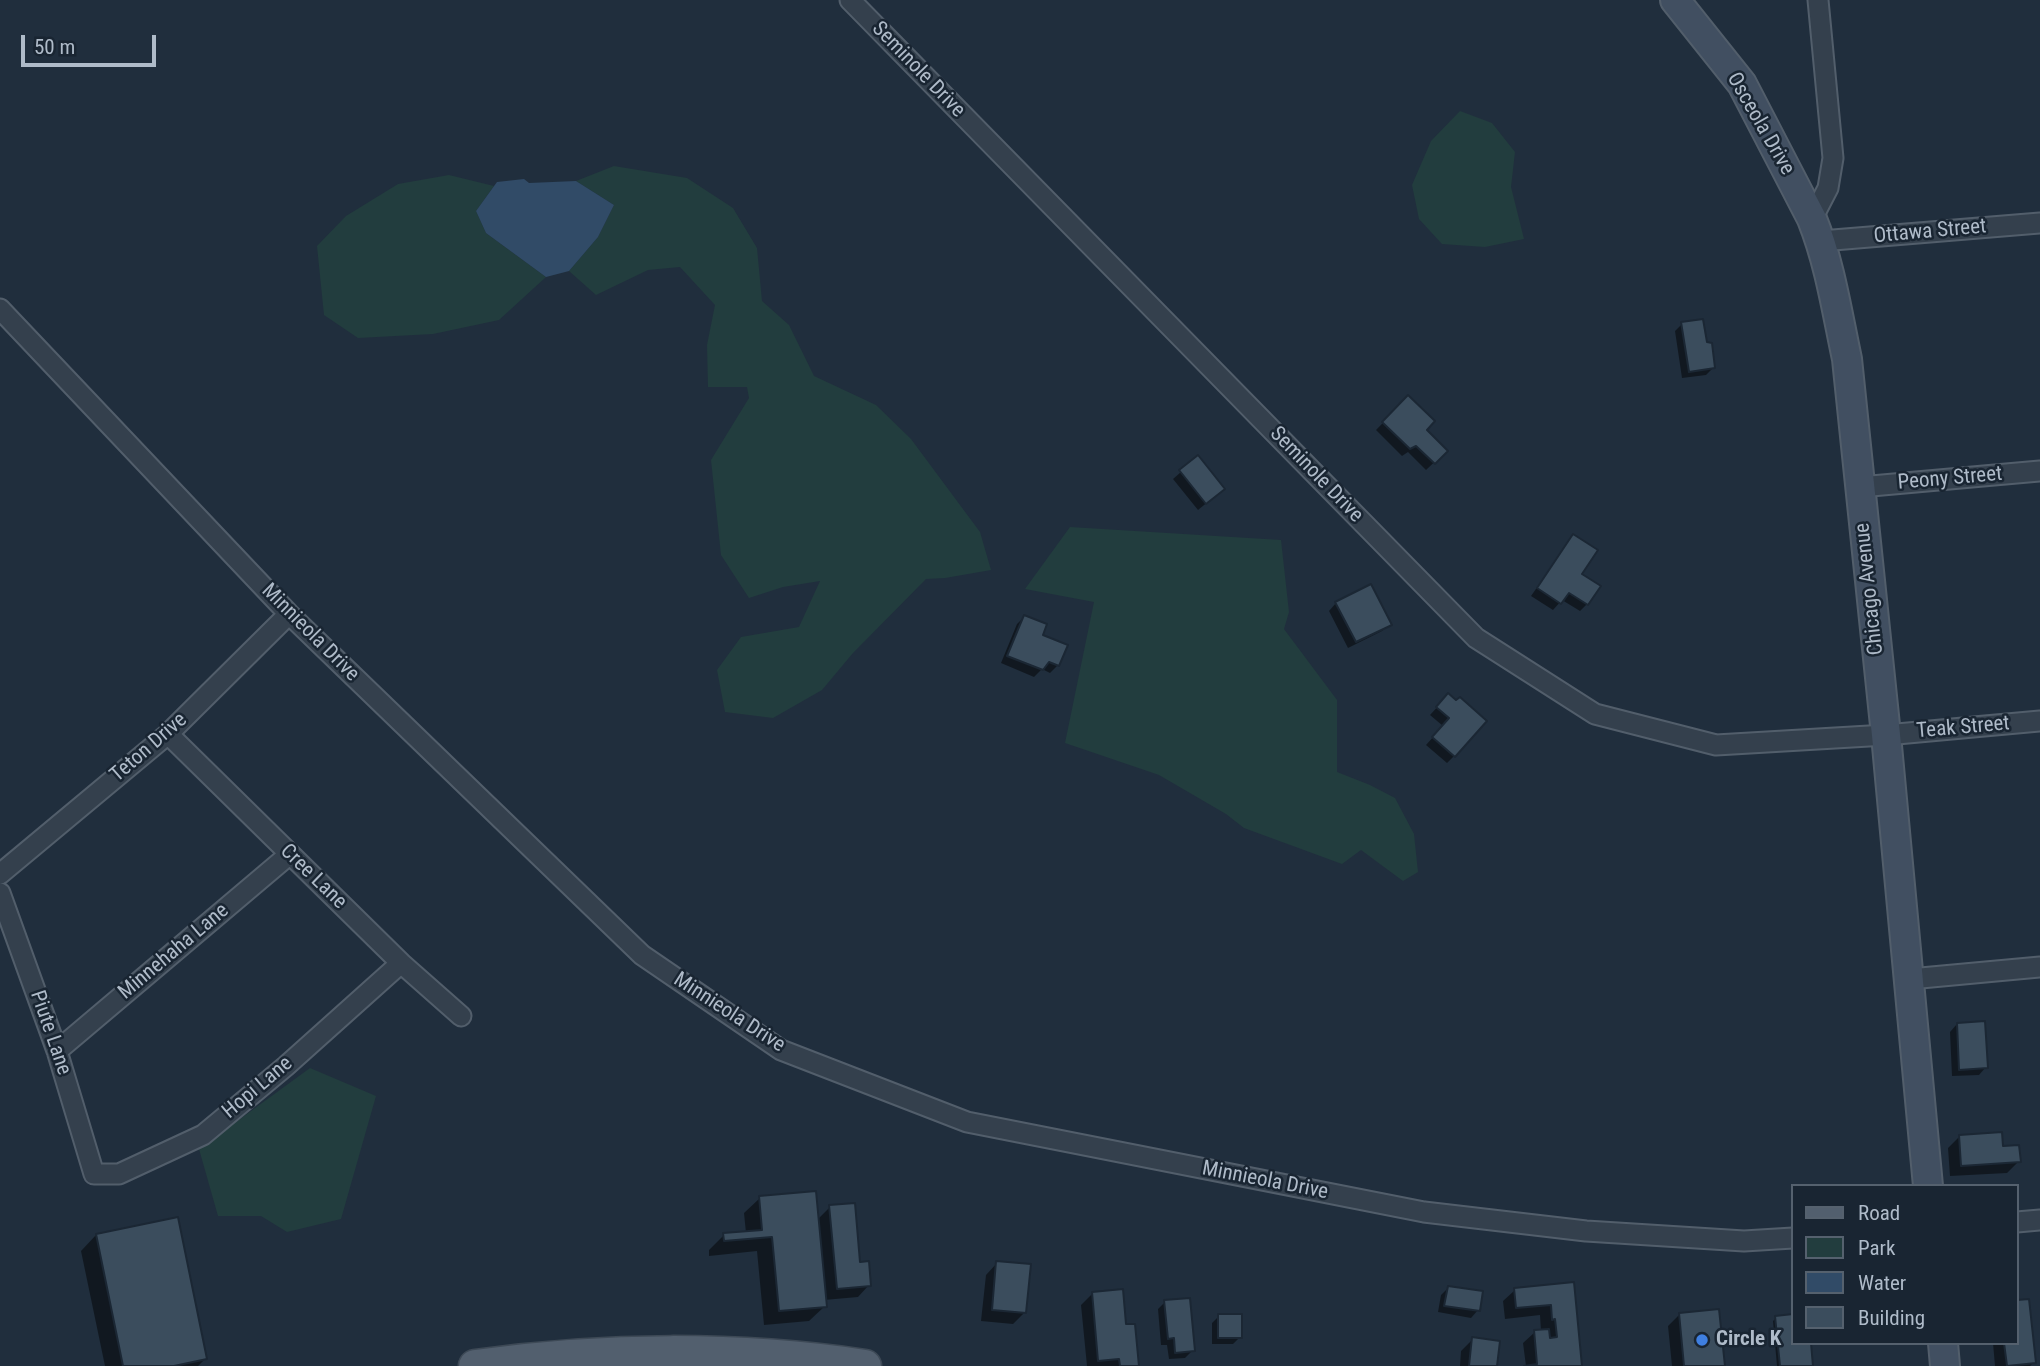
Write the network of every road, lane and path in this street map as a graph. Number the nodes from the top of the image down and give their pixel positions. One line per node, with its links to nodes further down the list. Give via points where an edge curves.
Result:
1 (850, 0): 12 (street, Seminole Drive, via 1476,638 1595,714 1716,745)
2 (1675, 0): 5 (street, Osceola Drive, via 1742,84)
3 (1818, 0): 5 (street, via 1833,158)
4 (2040, 223): 5 (street, Ottawa Street)
5 (1817, 230): 8 (street, Chicago Avenue, via 1847,359)
6 (0, 309): 9 (street, Minnieola Drive)
7 (2040, 471): 8 (street, Peony Street)
8 (1860, 487): 12 (street, Chicago Avenue)
9 (289, 614): 11 (street, Teton Drive); 25 (street, Minnieola Drive, via 642,955 781,1050 967,1122 1424,1212 1586,1231 1744,1241)
10 (2040, 721): 12 (street, Teak Street)
11 (168, 734): 13 (street, Cree Lane); 14 (street, Teton Drive)
12 (1886, 735): 18 (street, Chicago Avenue)
13 (290, 855): 16 (street, Cree Lane); 20 (street, Minnehaha Lane)
14 (0, 874)
15 (0, 893): 20 (street, Piute Lane)
16 (401, 963): 19 (street, Cree Lane); 21 (street, Hopi Lane, via 204,1135 119,1174)
17 (2040, 967): 18 (street)
18 (1910, 979): 22 (street, Chicago Avenue)
19 (461, 1016)
20 (57, 1051): 21 (street, Piute Lane)
21 (94, 1174)
22 (1928, 1184)
23 (2040, 1220): 24 (street)
24 (2019, 1222)
25 (1792, 1238)
26 (1943, 1345): 29 (street)
27 (475, 1366): 28 (main road, via 592,1355 679,1353 803,1357)
28 (865, 1366)
29 (1945, 1366)

